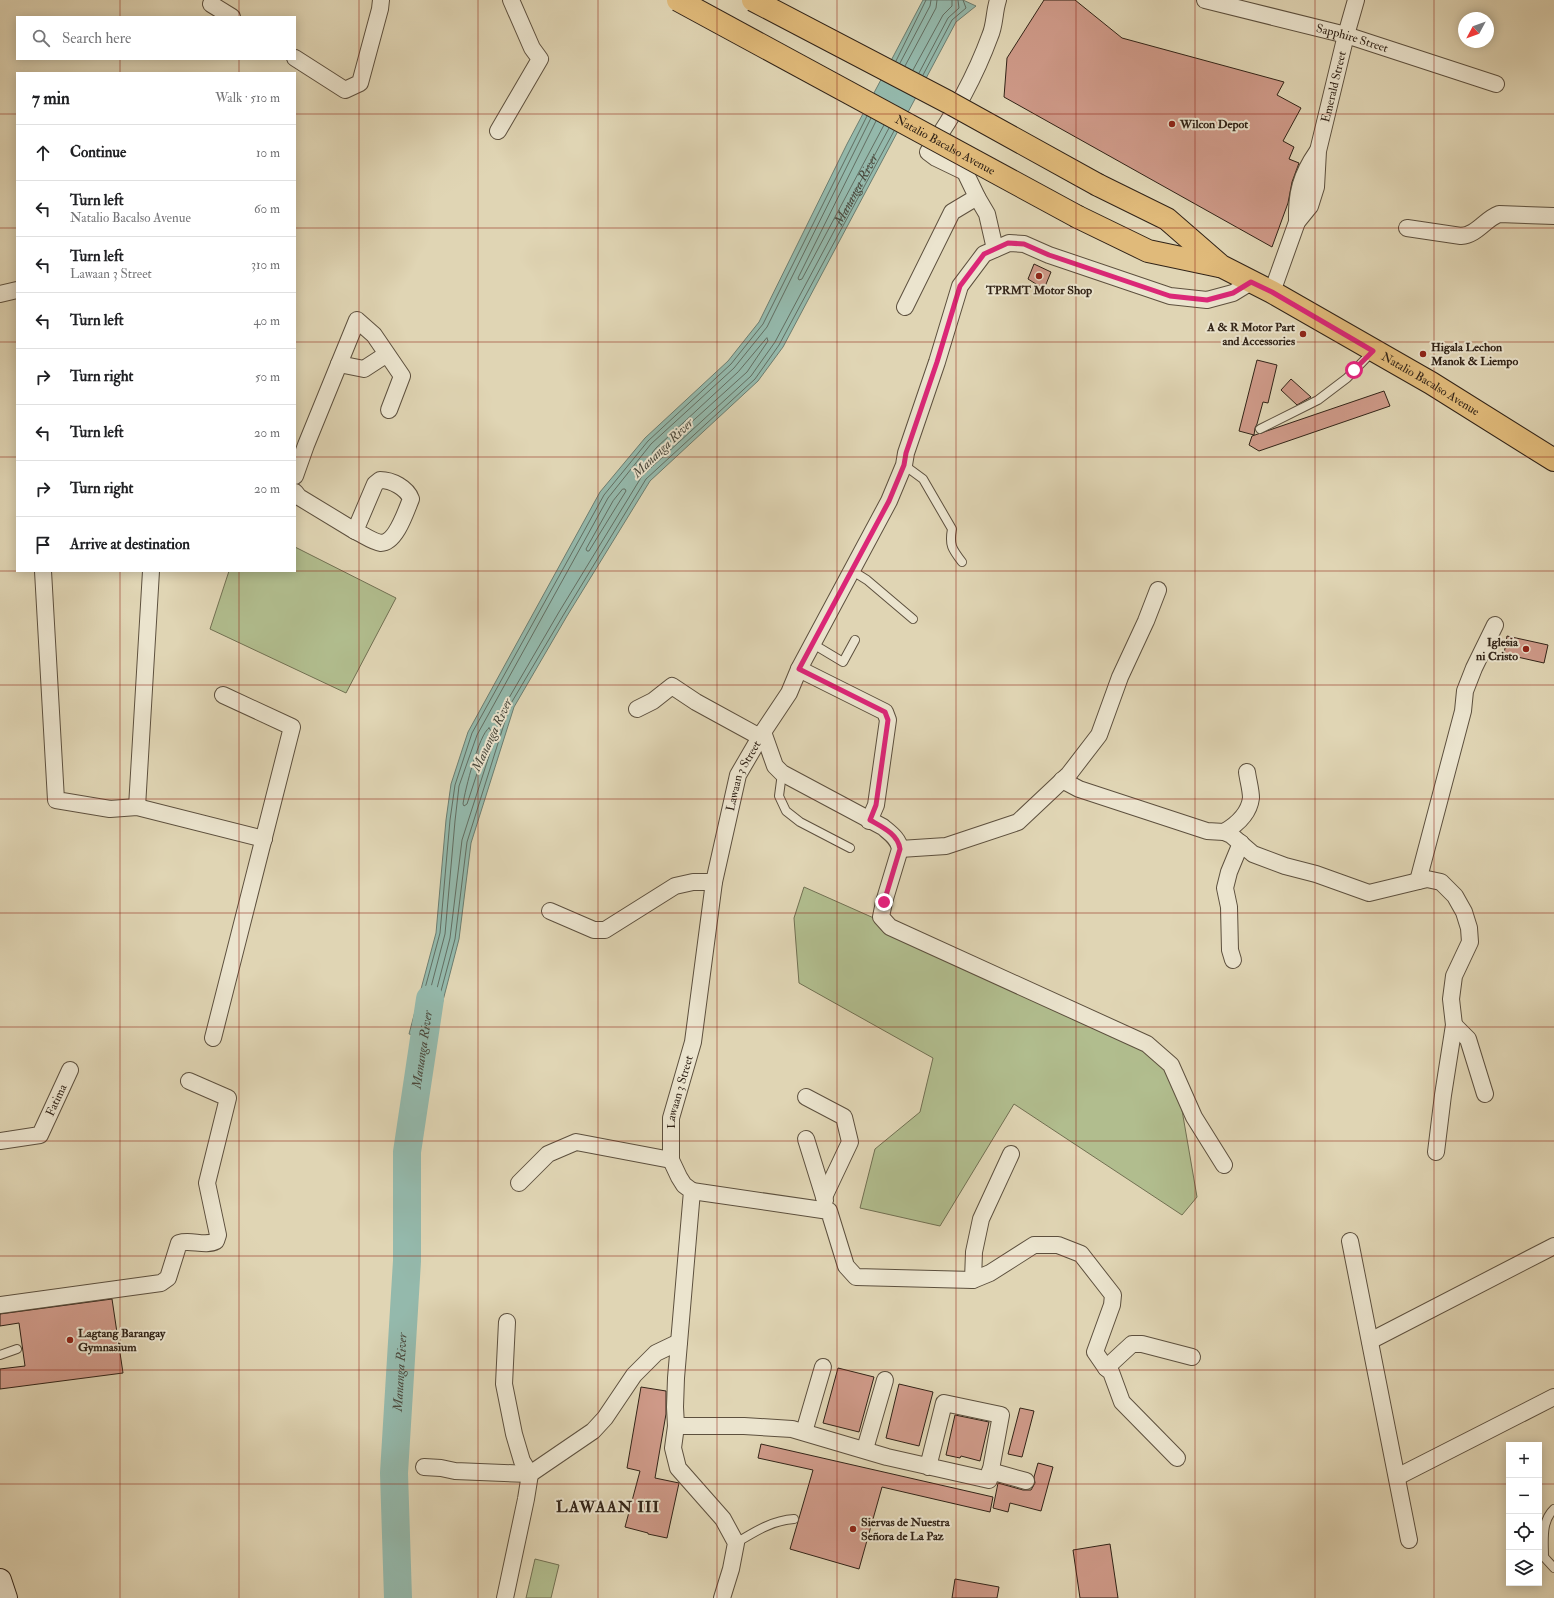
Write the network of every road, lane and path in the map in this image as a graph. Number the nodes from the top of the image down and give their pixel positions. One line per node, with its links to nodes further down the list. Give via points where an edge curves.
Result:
1 (381, 0): 11 (street, via 360,83 345,90)
2 (511, 0): 13 (street, via 532,48 540,59)
3 (678, 0): 18 (main road, Natalio Bacalso Avenue, bridge, via 1078,217 1148,251)
4 (754, 0): 18 (main road, Natalio Bacalso Avenue, bridge, via 1167,219)
5 (998, 0): 14 (street, via 991,34 968,88 948,124 928,152 965,172)
6 (1205, 0): 10 (street, Sapphire Street)
7 (1356, 0): 10 (street, Emerald Street)
8 (211, 4): 9 (street)
9 (230, 16)
10 (1346, 35): 12 (street, Sapphire Street); 21 (street, Emerald Street, via 1318,151 1309,163 1299,187 1297,222)
11 (296, 59)
12 (1496, 84)
13 (498, 131)
14 (977, 197): 17 (street, via 988,214); 23 (street, via 952,212)
15 (1554, 216): 16 (street, via 1499,214 1473,233 1461,236)
16 (1407, 228)
17 (995, 249): 19 (street, Lawaan 3 Street, via 1008,243 1024,244 1170,296 1207,300 1233,293); 31 (street, Lawaan 3 Street, via 984,254 960,286)
18 (1221, 266): 19 (main road, Natalio Bacalso Avenue)
19 (1251, 282): 21 (main road, Natalio Bacalso Avenue)
20 (16, 290): 22 (street)
21 (1272, 292): 24 (main road, Natalio Bacalso Avenue)
22 (0, 294)
23 (904, 307)
24 (1373, 351): 28 (lane, via 1347,378 1318,400); 30 (main road, Natalio Bacalso Avenue, via 1437,387)
25 (388, 354): 26 (street, via 364,369); 26 (street, via 374,335 357,320); 27 (street, via 402,376)
26 (339, 364): 29 (street)
27 (389, 410)
28 (1260, 429)
29 (300, 442): 32 (street)
30 (1554, 460)
31 (904, 465): 35 (lane, via 917,474 929,488 952,529 950,540); 36 (street, Lawaan 3 Street, via 889,501)
32 (296, 469)
33 (296, 493): 34 (street)
34 (355, 531)
35 (962, 562)
36 (851, 570): 40 (lane); 43 (street, Lawaan 3 Street)
37 (43, 572): 51 (street, via 56,800 110,809)
38 (151, 572): 51 (street)
39 (1158, 590): 50 (street, via 1120,677 1099,735)
40 (914, 619)
41 (1495, 625): 58 (street, via 1465,691 1463,711)
42 (855, 640): 43 (lane, via 843,662)
43 (813, 644): 44 (street, Lawaan 3 Street)
44 (799, 669): 47 (street, Lawaan 3 Street, via 789,693); 52 (street, via 885,712 888,720 886,736 876,805)
45 (223, 695): 54 (street, via 292,727)
46 (637, 709): 47 (street, via 653,701 672,686 696,702)
47 (761, 735): 48 (street, via 775,766); 59 (street, Lawaan 3 Street, via 738,775)
48 (782, 772): 52 (street); 56 (lane, via 779,796 786,811 800,822)
49 (1247, 772): 53 (street, via 1250,798 1247,811 1235,826)
50 (1062, 780): 53 (street, via 1079,790 1199,829); 57 (street, via 1018,822 946,846)
51 (137, 807): 54 (street)
52 (870, 820): 57 (street, via 892,834)
53 (1224, 832): 55 (street)
54 (264, 839): 63 (street)
55 (1241, 843): 58 (street, via 1253,854 1369,893); 61 (street, via 1225,888)
56 (850, 848)
57 (900, 849): 73 (street, via 881,917 890,927 1146,1044 1171,1065 1194,1117)
58 (1418, 881): 62 (street, via 1427,879 1441,882 1451,891 1464,912 1469,928 1470,942 1454,976)
59 (714, 882): 60 (street, via 693,882 675,886 605,930 594,930); 72 (street, Lawaan 3 Street, via 693,1042 671,1118)
60 (550, 911)
61 (1233, 960)
62 (1454, 1025): 66 (street, via 1468,1039); 70 (street)
63 (213, 1038)
64 (70, 1070): 69 (street, Fatima, via 40,1135)
65 (189, 1081): 80 (street, via 228,1098 208,1183 218,1234 216,1241 211,1244 185,1241 179,1243 168,1278 161,1283)
66 (1485, 1094)
67 (806, 1097): 76 (street, via 844,1117 850,1142)
68 (806, 1139): 76 (street)
69 (0, 1141)
70 (1436, 1152)
71 (1011, 1154): 79 (street, via 981,1219 974,1252)
72 (671, 1160): 74 (street, via 576,1142 548,1154); 75 (street, Lawaan 3 Street, via 684,1185)
73 (1224, 1165)
74 (520, 1183)
75 (692, 1191): 76 (street); 83 (street)
76 (826, 1204): 79 (street, via 846,1266 856,1277)
77 (1350, 1241): 82 (street)
78 (1554, 1246): 82 (street)
79 (973, 1280): 88 (street, via 990,1273 1034,1245 1058,1245 1081,1254 1112,1295 1112,1305 1095,1352)
80 (0, 1305)
81 (507, 1322): 98 (street, via 504,1384 514,1434 522,1461)
82 (1370, 1341): 99 (street)
83 (679, 1342): 91 (street); 98 (street, via 656,1353 634,1375 605,1418 593,1430)
84 (17, 1349): 85 (lane)
85 (0, 1355)
86 (1192, 1357): 88 (street, via 1142,1344 1132,1344)
87 (823, 1367): 92 (street)
88 (1106, 1368): 94 (street, via 1111,1372 1122,1402)
89 (885, 1380): 93 (street)
90 (1554, 1397): 99 (street)
91 (676, 1426): 92 (street, via 755,1427); 104 (street, via 673,1448 678,1468 723,1519)
92 (804, 1432): 93 (street)
93 (865, 1449): 96 (street)
94 (1176, 1458)
95 (424, 1467): 98 (street)
96 (928, 1467): 97 (street, via 989,1480); 97 (street, via 944,1403 1001,1415)
97 (990, 1471): 100 (street)
98 (530, 1474): 108 (street)
99 (1397, 1477): 103 (street)
100 (1026, 1481)
101 (1554, 1509): 105 (lane, via 1548,1515 1545,1528 1544,1557)
102 (794, 1519): 104 (lane, via 774,1522)
103 (1409, 1540)
104 (736, 1543): 109 (street)
105 (1554, 1568)
106 (0, 1580): 107 (main road)
107 (6, 1598)
108 (505, 1598)
109 (722, 1598)

